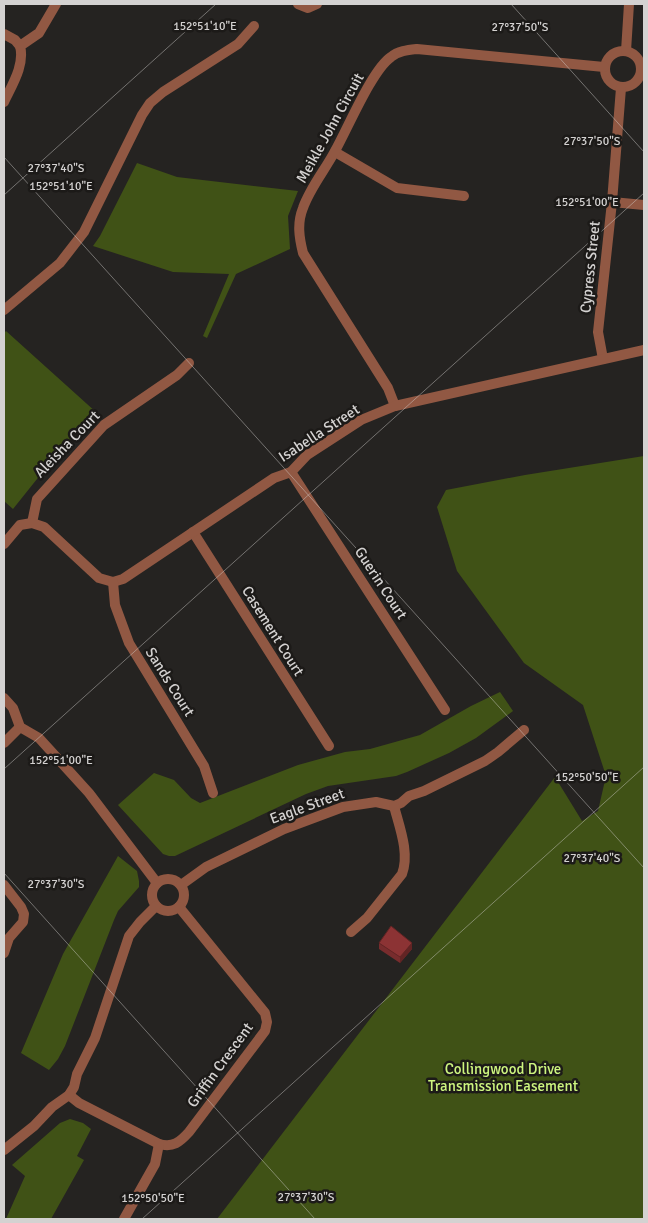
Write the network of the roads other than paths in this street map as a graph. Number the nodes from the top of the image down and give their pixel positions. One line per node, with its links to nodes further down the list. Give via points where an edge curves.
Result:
1 (56, 4): 7 (street, via 39,33)
2 (298, 4): 3 (street, via 308,8)
3 (317, 4)
4 (629, 4): 8 (street)
5 (254, 26): 17 (street, via 238,44 150,103 84,232 60,263)
6 (4, 34): 7 (street)
7 (20, 46): 12 (street, via 23,56)
8 (626, 51): 9 (street, via 610,56); 10 (street, via 636,56)
9 (604, 66): 11 (street, via 608,81); 13 (street, Meikle John Circuit, via 417,49 404,51 382,65)
10 (643, 72): 11 (street, via 632,86)
11 (621, 88): 15 (street, Cypress Street)
12 (4, 102)
13 (335, 152): 14 (street, via 397,188); 21 (street, Meikle John Circuit, via 303,208 299,225 303,253 388,388)
14 (464, 196)
15 (612, 202): 16 (street); 19 (street, Cypress Street, via 598,332)
16 (644, 205)
17 (4, 310)
18 (644, 350): 19 (street, Isabella Street)
19 (603, 359): 21 (street, Isabella Street)
20 (189, 363): 23 (street, Aleisha Court, via 177,375 104,425 37,499)
21 (395, 406): 22 (street, Isabella Street, via 354,425 307,455)
22 (291, 472): 24 (street, Isabella Street, via 274,478); 28 (street, Guerin Court)
23 (32, 523): 25 (street, via 20,525); 26 (street, via 44,527 99,578)
24 (193, 532): 26 (street, Isabella Street, via 123,579); 32 (street, Casement Court)
25 (4, 544)
26 (113, 582): 33 (street, Sands Court, via 115,605 129,643 204,766)
27 (4, 698): 29 (street)
28 (445, 710)
29 (20, 728): 31 (street); 35 (street, via 40,738 89,793)
30 (524, 730): 34 (street, via 485,761 408,796)
31 (4, 742)
32 (329, 746)
33 (213, 792)
34 (394, 806): 37 (street, Eagle Street, via 376,802 344,807 284,829 206,867); 40 (street, via 405,866 367,918)
35 (157, 882): 37 (street, via 167,878); 38 (street, via 152,895)
36 (4, 885): 41 (street, via 24,914 23,922 9,938)
37 (181, 885): 39 (street, via 184,895)
38 (156, 906): 39 (street, via 165,911); 42 (street, via 129,936 95,1038 76,1074)
39 (179, 907): 43 (street, Griffin Crescent, via 265,1013 267,1022 259,1040 181,1141 169,1146)
40 (351, 932)
41 (4, 953)
42 (69, 1096): 43 (street); 44 (street)
43 (159, 1144): 45 (street, via 155,1164)
44 (4, 1150)
45 (124, 1219)

